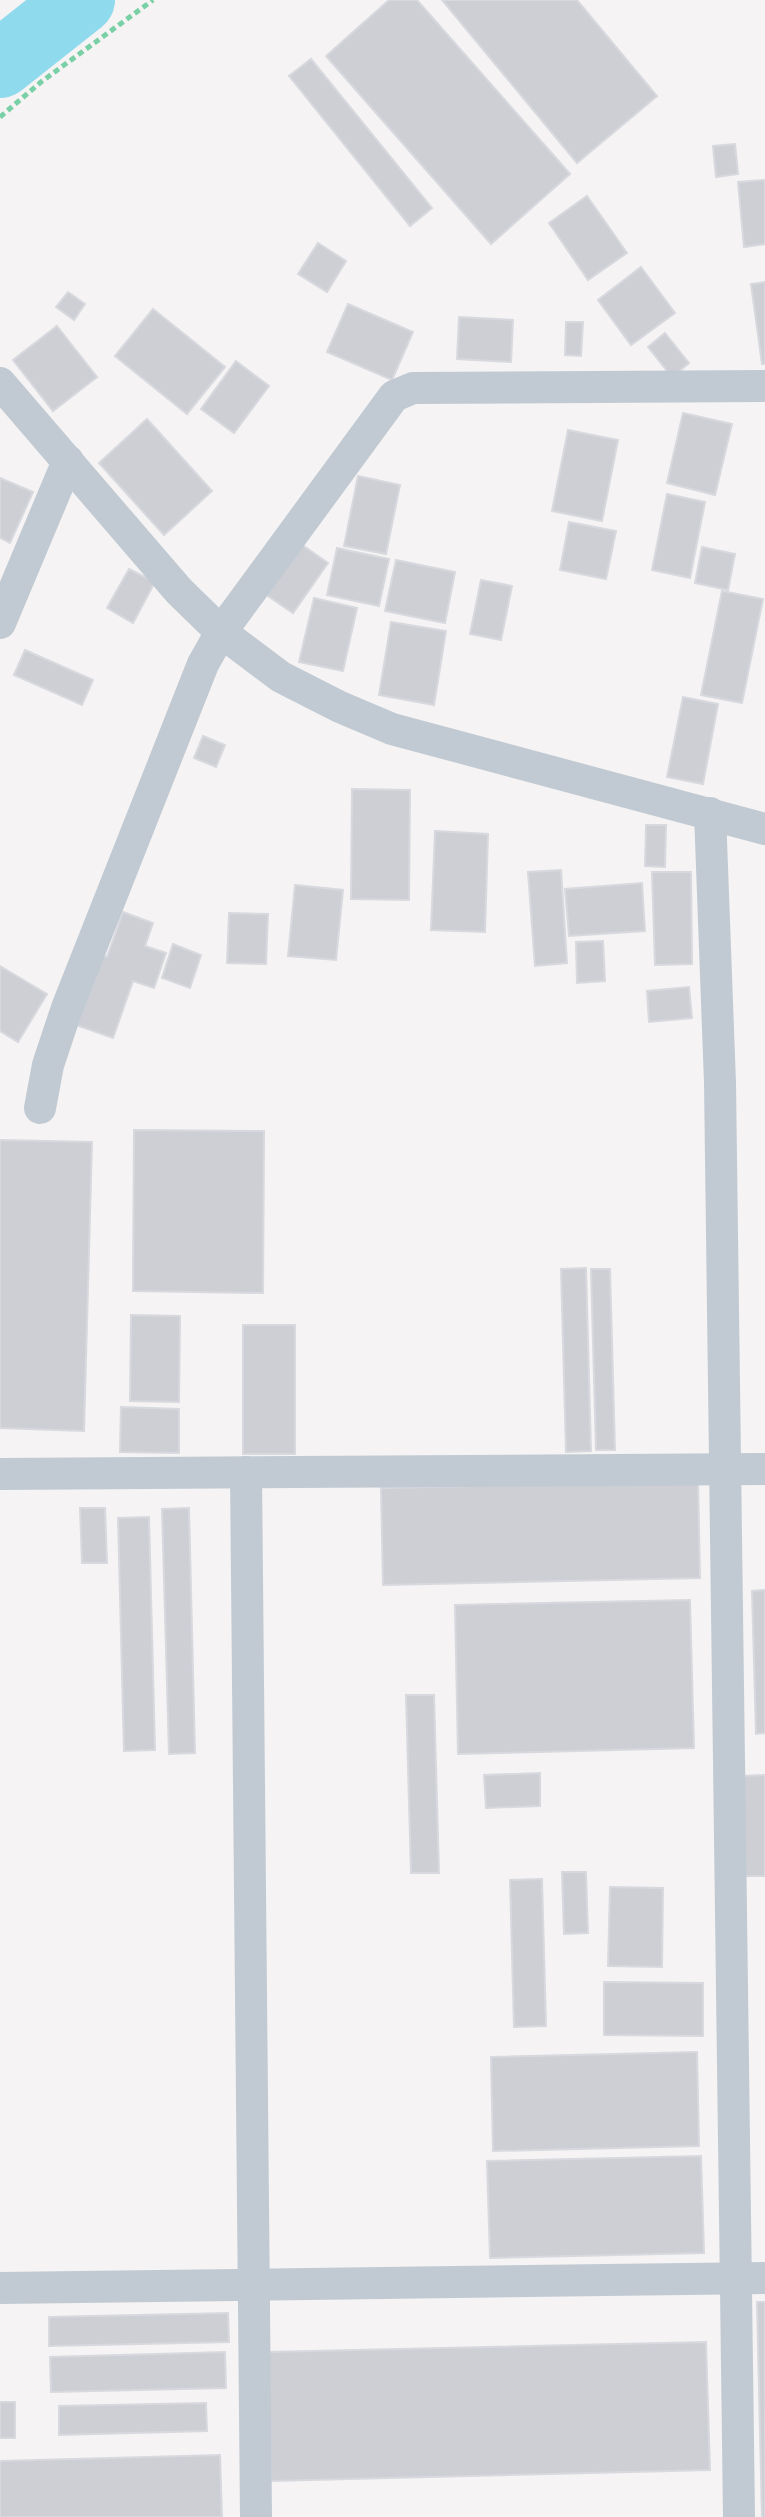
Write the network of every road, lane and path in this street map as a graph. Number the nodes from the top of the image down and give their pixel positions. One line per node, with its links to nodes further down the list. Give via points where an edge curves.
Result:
1 (153, 0): 2 (path)
2 (0, 117)
3 (0, 383): 5 (street)
4 (765, 386): 7 (street, via 413,388 394,396)
5 (68, 461): 6 (street); 7 (street)
6 (0, 623)
7 (221, 632): 8 (street, via 281,677 392,729); 10 (street, via 203,664 67,1008)
8 (710, 813): 9 (street); 11 (street)
9 (765, 829)
10 (40, 1108)
11 (725, 1469): 12 (street); 13 (street); 15 (street)
12 (765, 1469)
13 (246, 1472): 14 (street); 16 (street)
14 (0, 1474)
15 (750, 2278): 16 (street); 19 (street)
16 (254, 2285): 17 (street); 18 (street)
17 (0, 2288)
18 (256, 2517)
19 (739, 2517)

